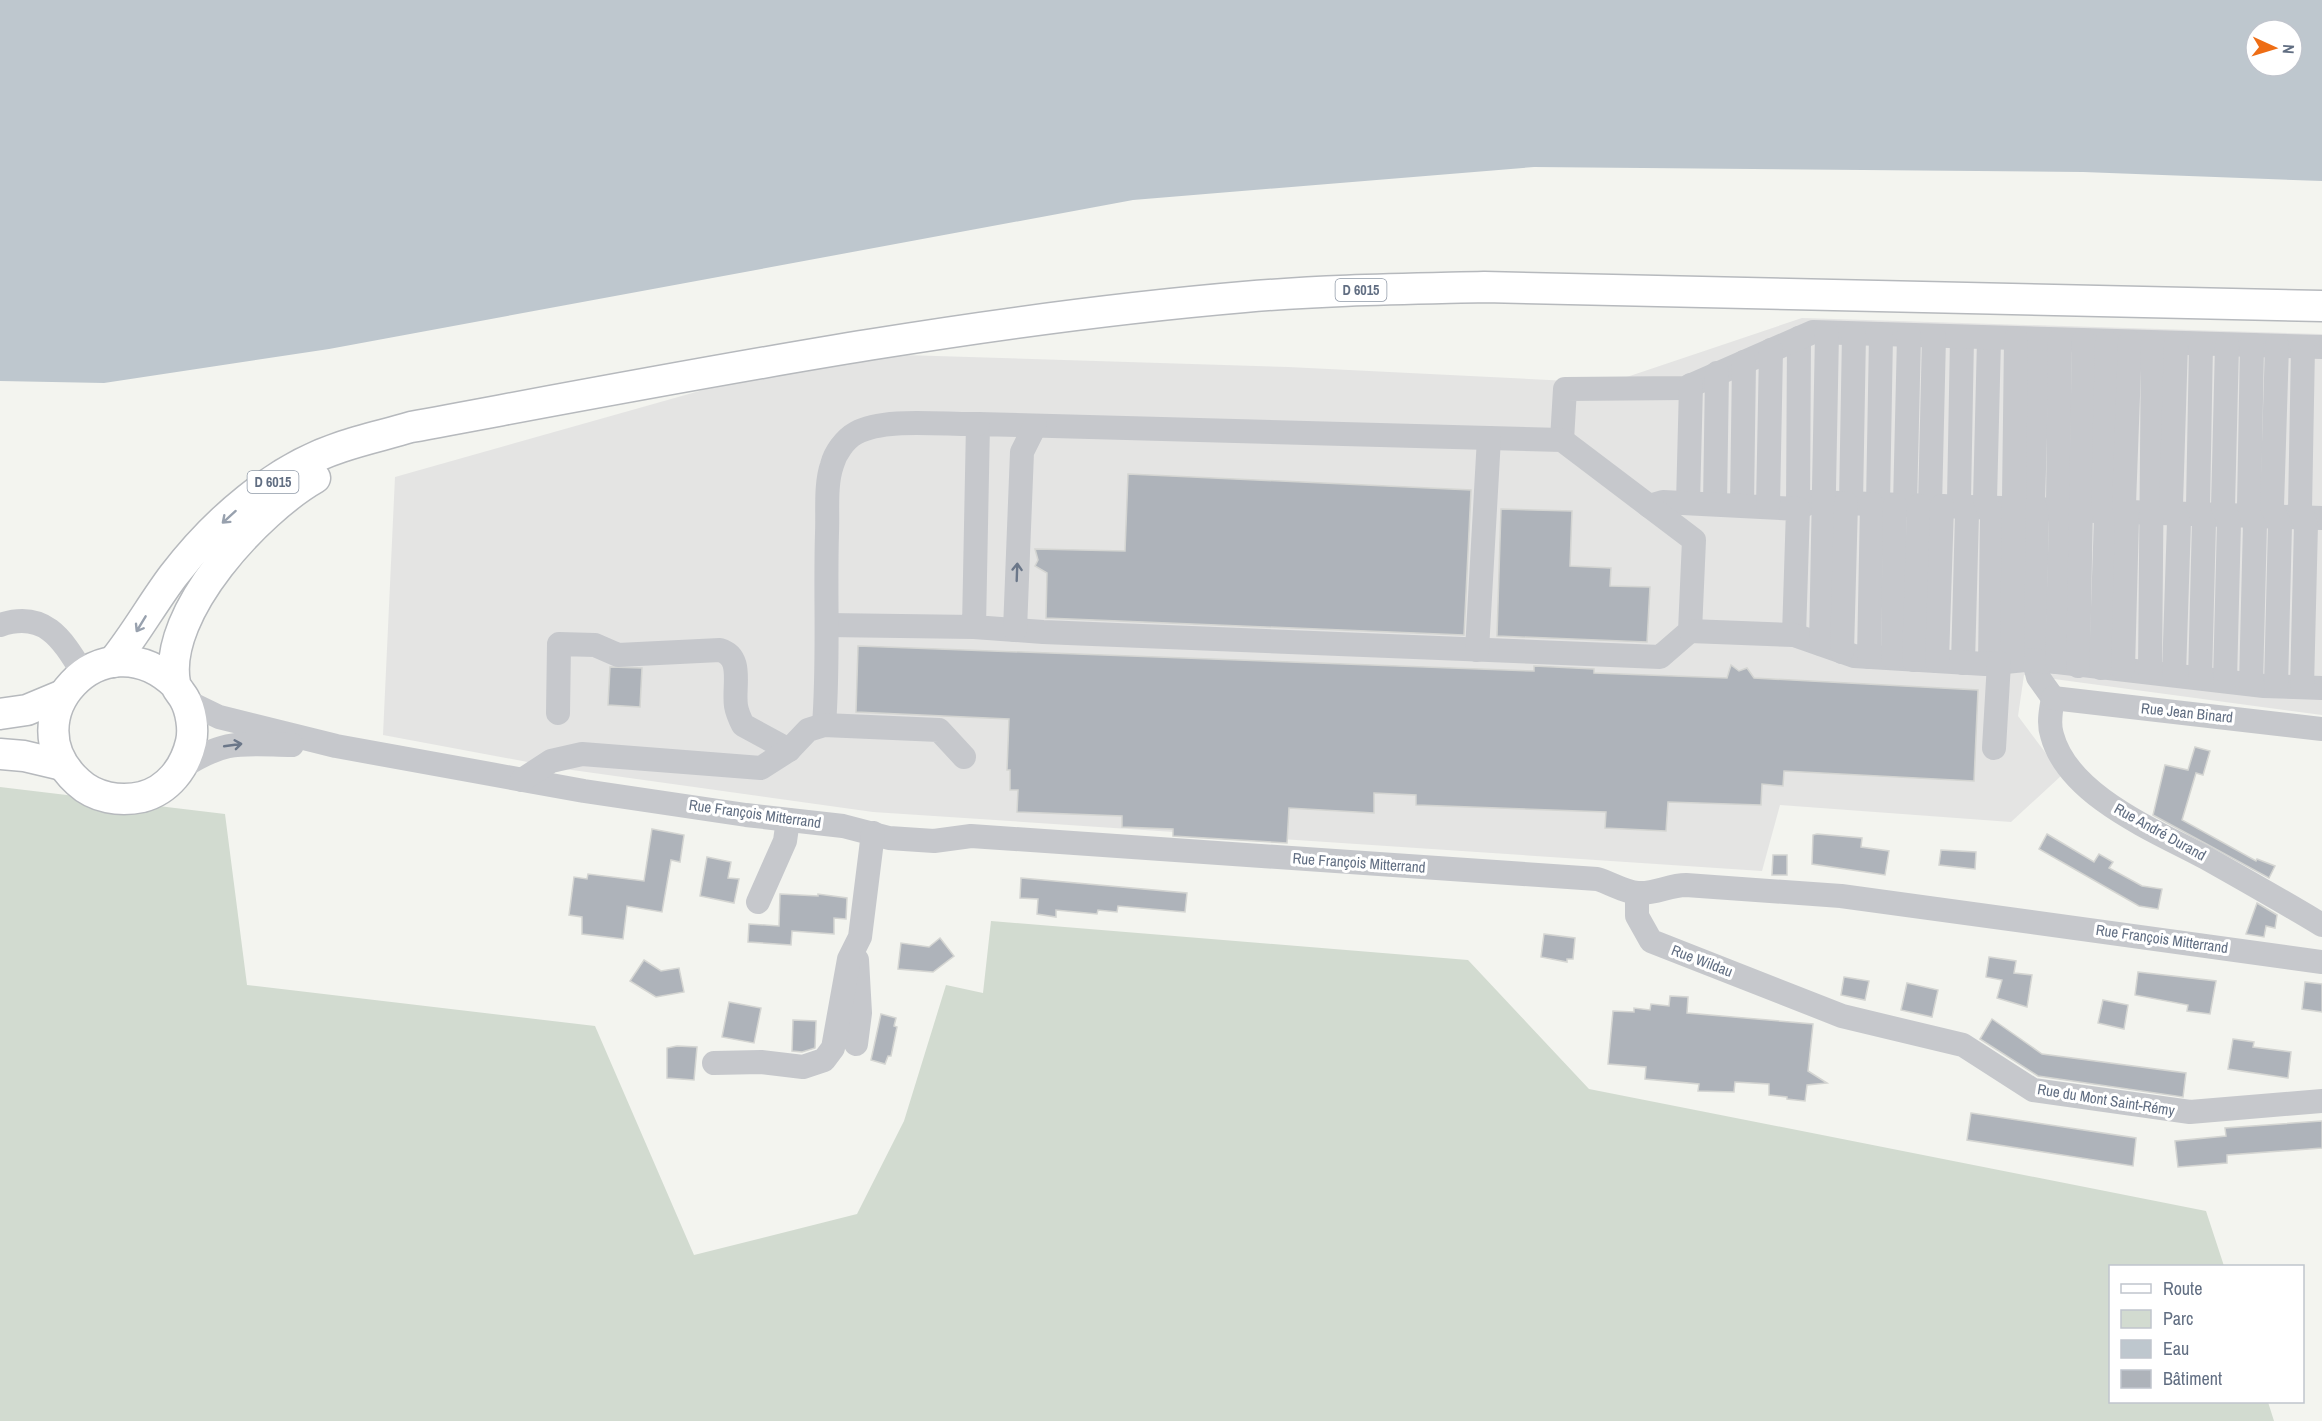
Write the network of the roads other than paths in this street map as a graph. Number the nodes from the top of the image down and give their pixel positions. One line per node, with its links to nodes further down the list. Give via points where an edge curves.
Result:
1 (2322, 306): 23 (main road, D 6015, via 1484,287 1259,296 964,329)
2 (1827, 333): 3 (street); 7 (street, via 1813,332); 29 (street)
3 (1854, 334): 4 (street); 29 (street)
4 (1881, 335): 5 (street); 29 (street)
5 (1909, 336): 6 (street); 29 (street)
6 (1934, 337): 8 (street); 29 (street)
7 (1799, 338): 17 (street); 32 (street)
8 (1962, 338): 9 (street); 29 (street, via 1959,500)
9 (1989, 339): 10 (street); 33 (street, via 1985,500)
10 (2038, 340): 11 (street); 34 (street); 35 (street, via 2058,503)
11 (2130, 342): 12 (street); 35 (street); 35 (street); 36 (street); 37 (street)
12 (2201, 344): 13 (street); 38 (street)
13 (2227, 345): 14 (street); 39 (street)
14 (2252, 345): 15 (street); 40 (street, via 2249,506)
15 (2277, 346): 16 (street); 41 (street, via 2272,507)
16 (2312, 347): 42 (street, via 2300,509)
17 (1771, 350): 18 (street); 31 (street)
18 (1744, 362): 19 (street); 28 (street)
19 (1717, 373): 20 (street); 27 (street)
20 (1691, 385): 25 (street, via 1565,389); 26 (street)
21 (978, 424): 22 (street); 44 (street, via 872,426 854,434 841,446 831,465 828,494 824,609); 45 (street)
22 (1035, 426): 24 (street); 46 (street, one-way to 22, via 1022,452)
23 (411, 427): 53 (main road, D 6015, one-way to 53, via 339,447 258,492 201,542); 64 (main road, D 6015, via 303,484 259,519 218,566 185,621 177,647)
24 (1489, 438): 25 (street); 50 (street)
25 (1562, 440): 30 (street)
26 (1688, 503): 27 (street); 30 (street)
27 (1715, 504): 28 (street)
28 (1742, 505): 31 (street)
29 (1893, 505): 32 (street, via 1810,502); 33 (street); 49 (street); 51 (street); 52 (street); 52 (street); 54 (street, via 1967,514)
30 (1649, 506): 47 (street, via 1694,540)
31 (1768, 506): 32 (street)
32 (1798, 508): 48 (street)
33 (1990, 508): 34 (street); 55 (street)
34 (2024, 509): 35 (street); 55 (street)
35 (2093, 511): 36 (street); 55 (street); 55 (street)
36 (2152, 513): 37 (street); 56 (street)
37 (2176, 514): 38 (street); 58 (street, via 2179,521)
38 (2201, 514): 39 (street); 59 (street, via 2204,522)
39 (2225, 515): 40 (street); 60 (street, via 2229,522)
40 (2253, 516): 41 (street); 61 (street)
41 (2277, 517): 42 (street); 62 (street, via 2280,525)
42 (2313, 518): 63 (street, via 2306,524)
43 (0, 625): 57 (street, via 28,620 40,624 59,637)
44 (827, 625): 45 (street); 69 (street)
45 (974, 627): 46 (street)
46 (1015, 630): 50 (street)
47 (1690, 630): 48 (street); 50 (street, via 1660,657)
48 (1794, 635): 49 (street)
49 (1832, 648): 51 (street)
50 (1477, 650)
51 (1869, 657): 52 (street)
52 (1915, 660): 54 (street)
53 (113, 662): 57 (main road); 64 (main road, via 146,664 164,674)
54 (1963, 663): 55 (street)
55 (2049, 664): 56 (street); 66 (street, via 2038,677); 72 (street)
56 (2150, 671): 58 (street)
57 (83, 673): 65 (main road)
58 (2174, 674): 59 (street)
59 (2200, 678): 60 (street)
60 (2225, 681): 61 (street)
61 (2251, 684): 62 (street)
62 (2276, 686): 63 (street)
63 (2312, 687)
64 (180, 692): 71 (street, via 219,717); 77 (main road, via 191,720 192,739)
65 (63, 695): 68 (main road, via 27,710); 76 (main road, via 54,732)
66 (2053, 698): 70 (street, Rue Jean Binard); 83 (street, Rue André Durand, via 2052,736 2060,753 2088,786 2140,824)
67 (558, 713): 73 (street, via 559,644 595,645 618,655 720,650 729,652 735,660 736,708 743,725)
68 (0, 714)
69 (824, 724): 73 (street, via 808,730); 75 (street, via 939,730)
70 (2322, 729)
71 (336, 746): 77 (street, one-way to 71, via 206,752 233,743); 78 (street, Rue François Mitterrand)
72 (1994, 748)
73 (789, 750): 78 (street, via 761,768 582,754 551,761)
74 (0, 754): 76 (main road)
75 (964, 757)
76 (62, 765): 77 (main road, via 82,786 113,799 131,799 157,790)
77 (181, 768)
78 (522, 780): 79 (street, Rue François Mitterrand)
79 (788, 820): 80 (street, Rue François Mitterrand); 82 (street, via 785,841)
80 (873, 833): 81 (street, Rue François Mitterrand, via 915,840 971,836 1597,879); 84 (street, via 860,937)
81 (1637, 893): 85 (street, Rue François Mitterrand, via 1686,885 1841,896); 86 (street, Rue Wildau, via 1637,916 1651,941)
82 (758, 902)
83 (2322, 925)
84 (855, 948): 87 (street, via 860,993); 88 (street, via 849,959 833,1048 824,1060 803,1067 761,1062)
85 (2322, 962)
86 (1800, 1000): 89 (street, Rue du Mont Saint-Rémy, via 1842,1016 1963,1045 2033,1090 2190,1112)
87 (856, 1044)
88 (714, 1064)
89 (2322, 1101)

